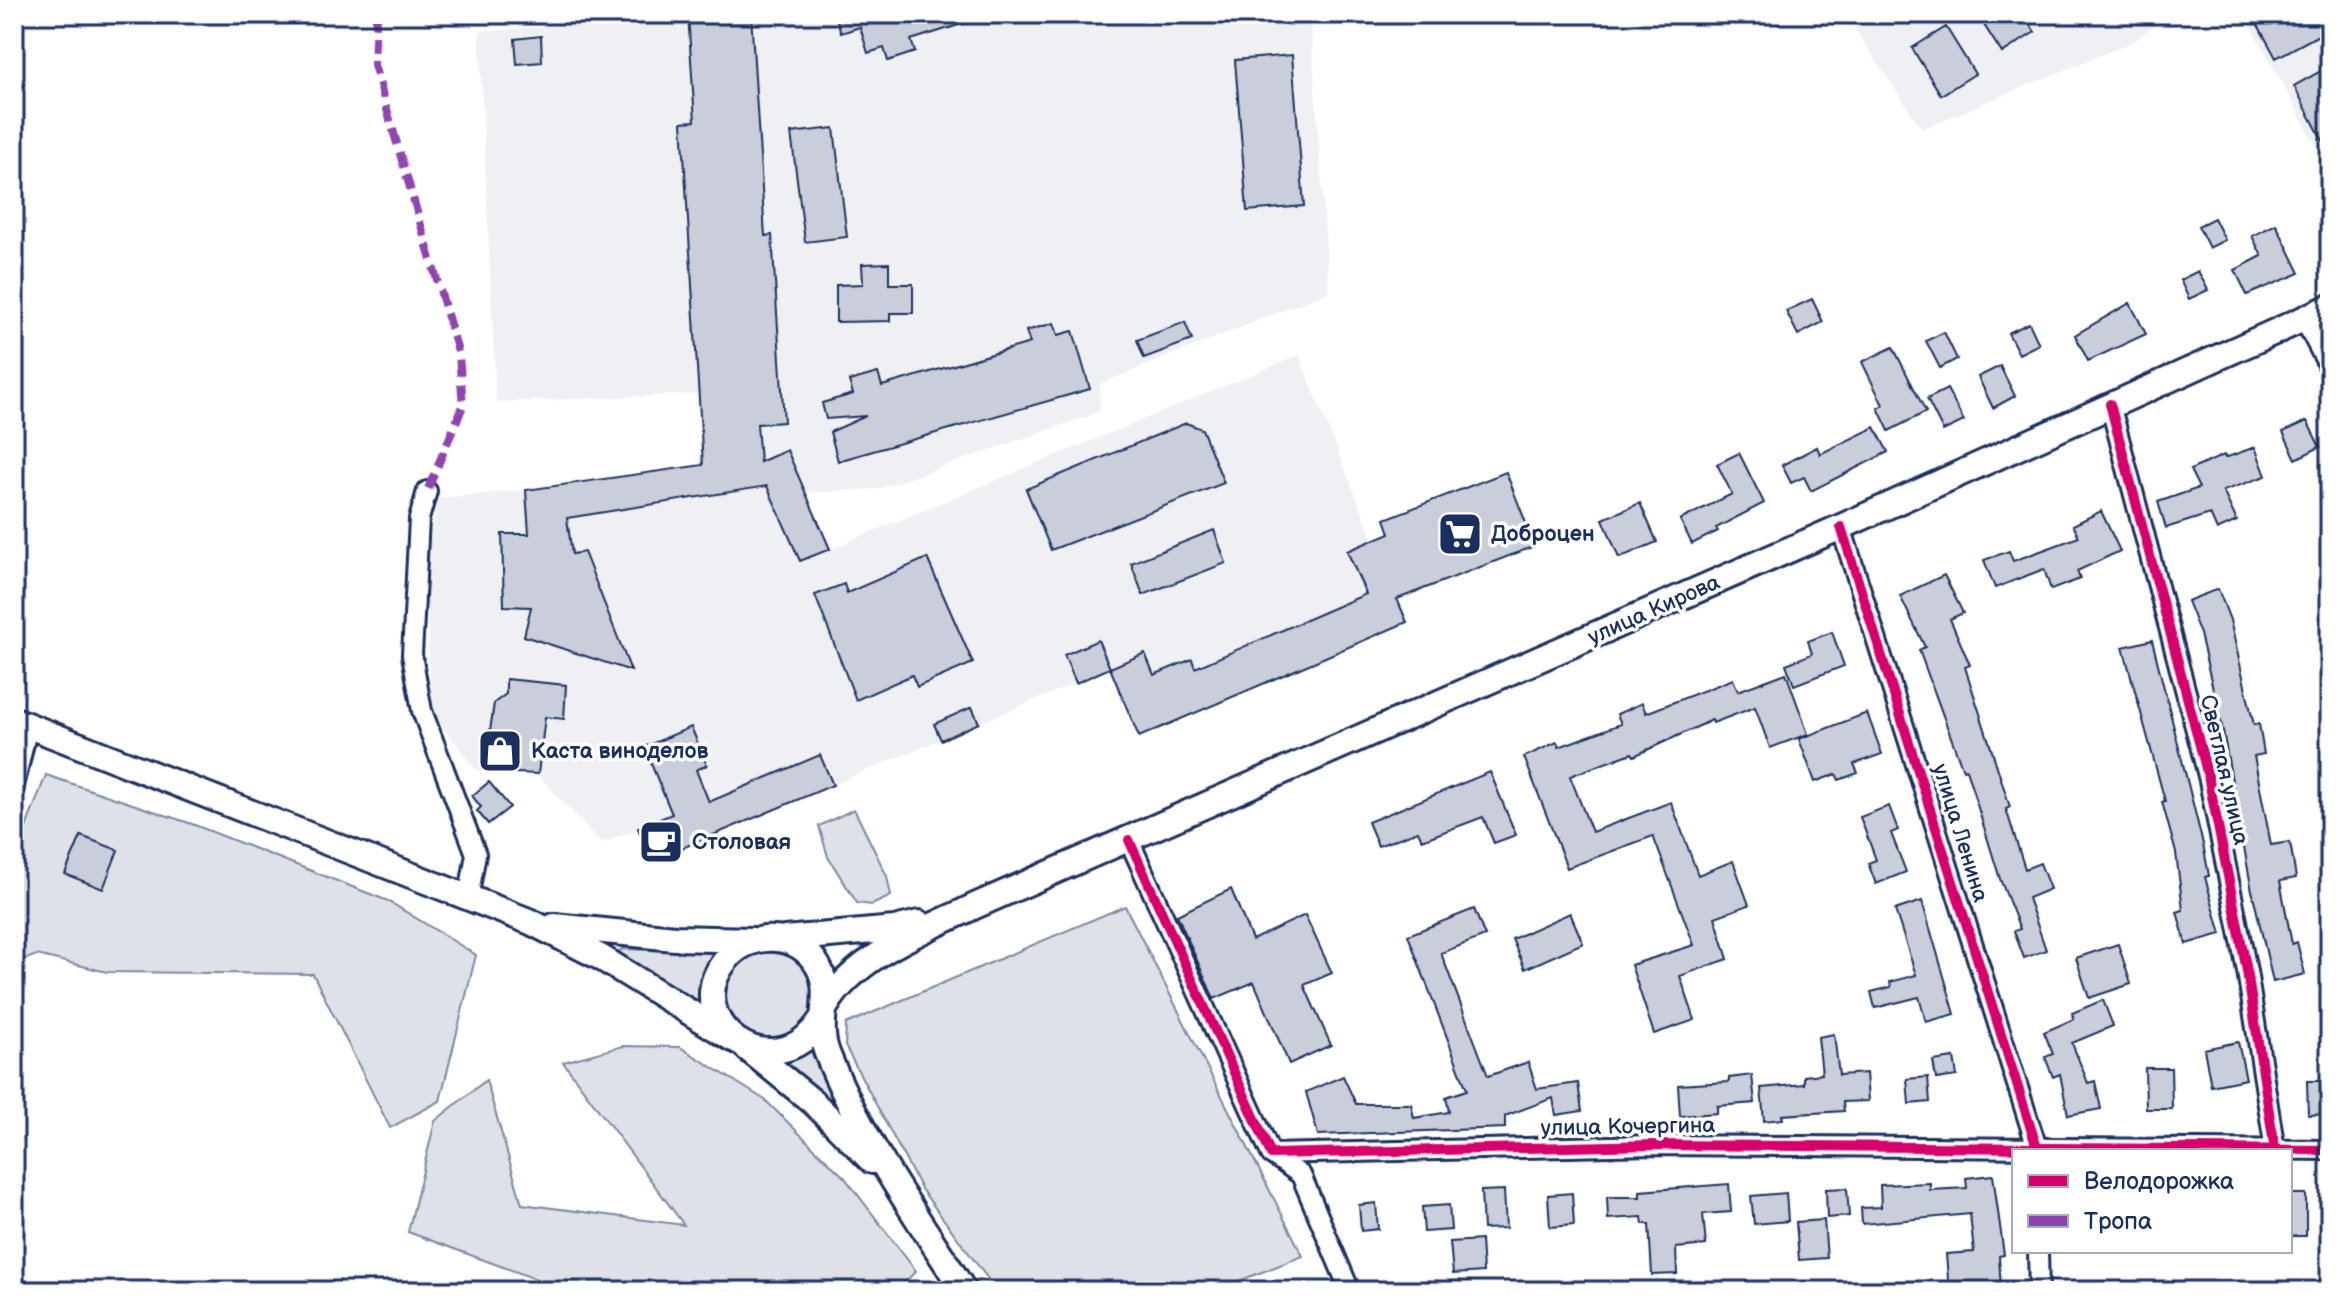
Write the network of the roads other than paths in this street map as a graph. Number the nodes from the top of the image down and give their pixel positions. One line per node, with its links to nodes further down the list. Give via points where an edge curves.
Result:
1 (2330, 307): 2 (main road, улица Кирова)
2 (2304, 319): 3 (street); 4 (main road, улица Кирова)
3 (2330, 369)
4 (2110, 404): 6 (main road, улица Кирова); 18 (street, Светлая улица, via 2208,776)
5 (427, 491): 10 (street, via 419,519 412,655 422,711 476,854)
6 (1841, 527): 9 (main road, улица Кирова); 17 (street, улица Ленина)
7 (21, 723): 8 (street); 10 (main road)
8 (14, 786)
9 (1129, 840): 11 (main road, улица Кирова); 21 (street)
10 (468, 899): 12 (main road)
11 (975, 906): 13 (main road, via 895,929); 15 (main road, via 869,962 847,980)
12 (531, 922): 14 (main road, via 598,932); 16 (main road, via 600,957)
13 (782, 939): 14 (main road); 15 (main road, via 814,959 823,974)
14 (753, 940): 16 (main road, via 724,961 716,976 715,1011)
15 (823, 1013): 16 (main road, via 800,1044 782,1051 762,1052); 22 (main road, via 826,1052)
16 (739, 1043): 22 (main road, via 856,1143)
17 (2038, 1149): 21 (street, улица Кочергина, via 1653,1145)
18 (2275, 1149)
19 (2292, 1150): 20 (street, улица Кочергина)
20 (2330, 1150)
21 (1271, 1154): 25 (street, via 1301,1175)
22 (912, 1209): 24 (main road)
23 (2038, 1253): 26 (street)
24 (964, 1291)
25 (1350, 1291)
26 (2039, 1291)

